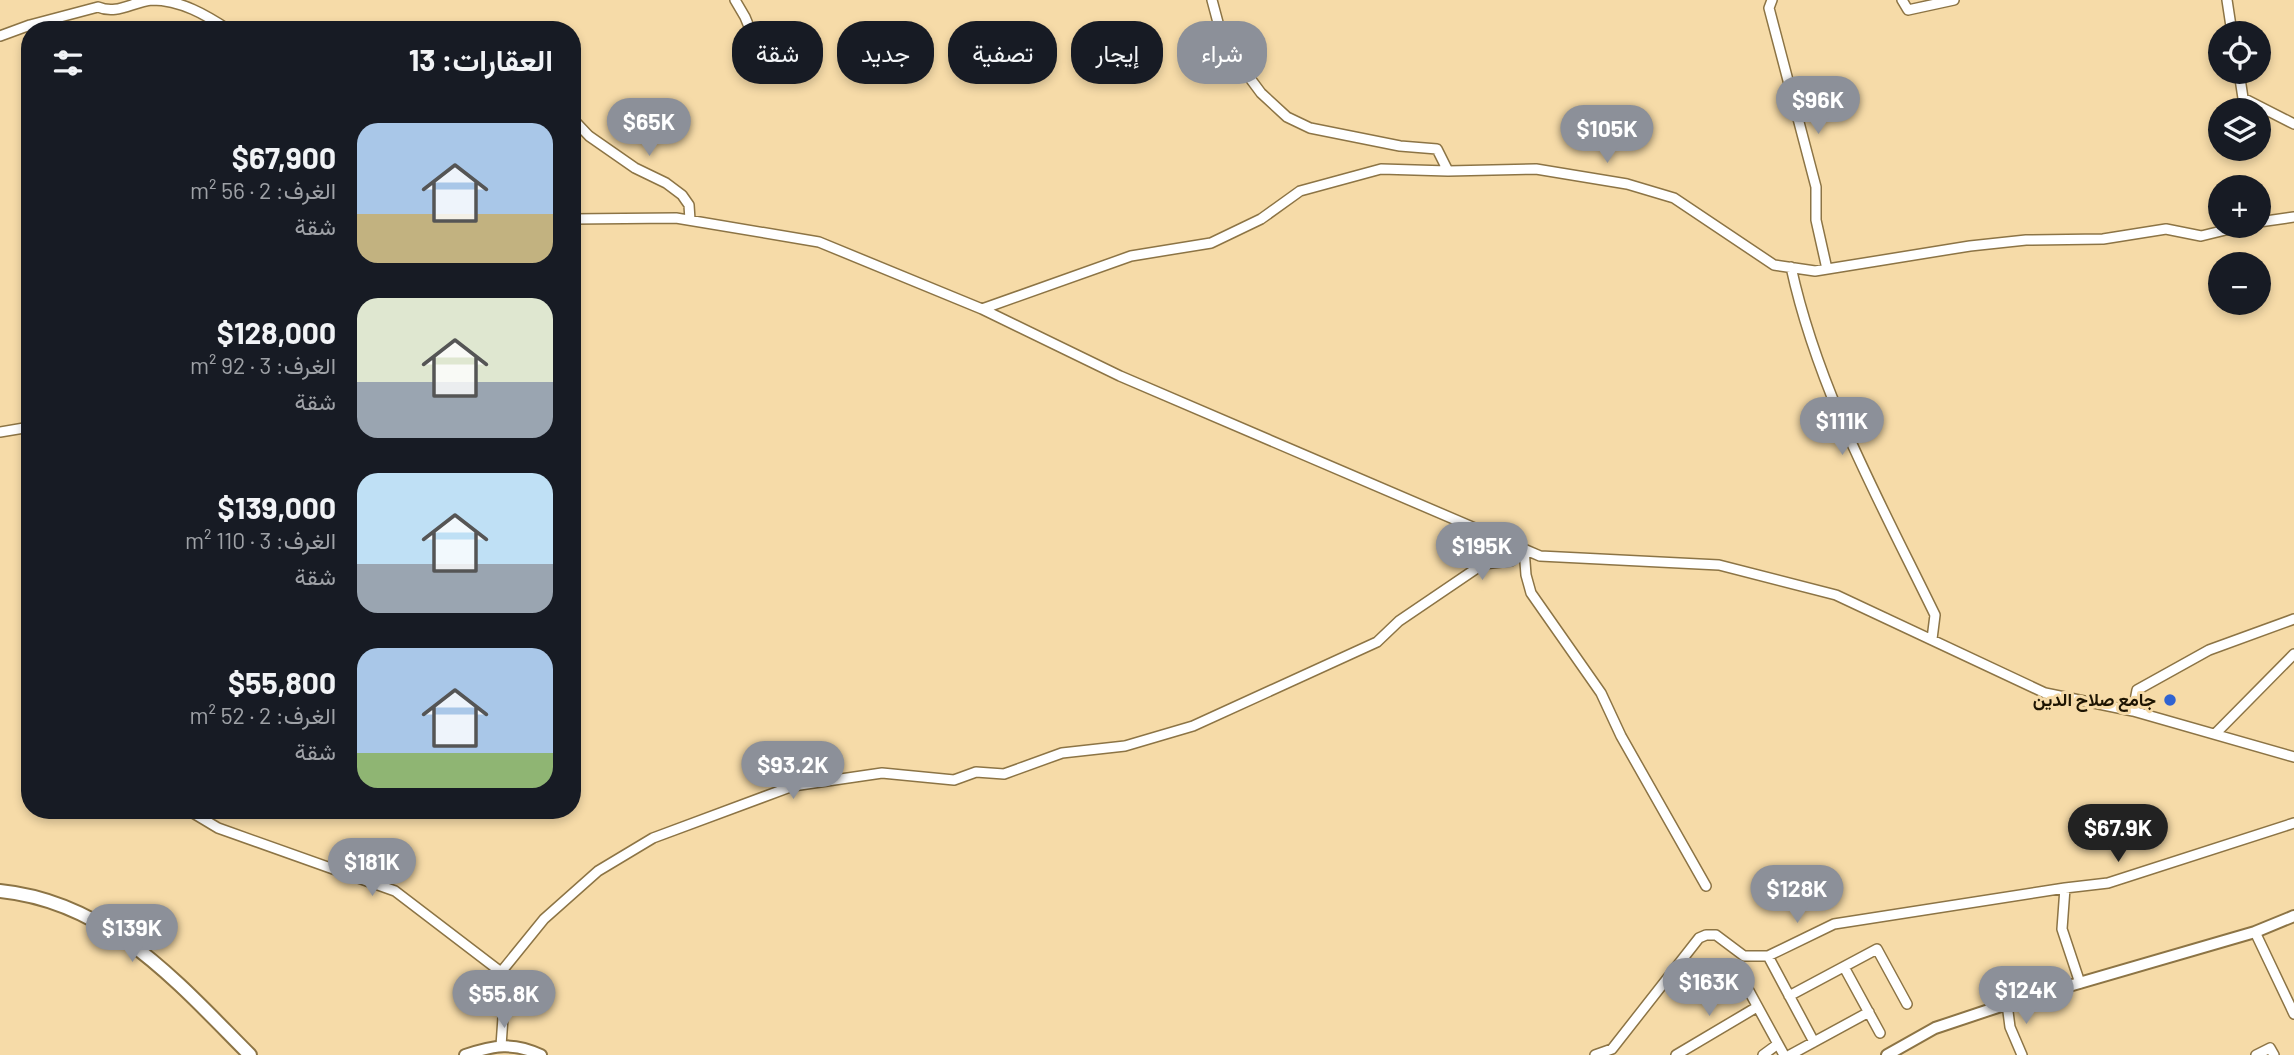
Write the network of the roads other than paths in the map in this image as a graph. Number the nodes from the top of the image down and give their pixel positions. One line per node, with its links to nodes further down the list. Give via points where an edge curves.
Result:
1 (735, 0): 9 (street)
2 (1212, 0): 16 (street, via 1220,30 1235,58 1261,93 1287,117 1310,128 1437,149)
3 (1902, 0): 4 (street, via 1908,10)
4 (1954, 0)
5 (2227, 0): 10 (street)
6 (1768, 3): 23 (street, via 1816,187 1816,220)
7 (43, 21): 8 (street, via 152,0 194,8)
8 (215, 21)
9 (747, 21)
10 (2230, 21)
11 (21, 28): 12 (street)
12 (0, 36)
13 (2241, 84): 14 (street, via 2244,98)
14 (2294, 124)
15 (581, 128): 19 (street, via 635,168 682,195 689,205)
16 (1448, 171): 22 (street, via 1536,169 1627,184 1674,198 1774,265); 24 (street, via 1381,169 1300,191 1261,219 1211,243 1131,256)
17 (2294, 218): 20 (street)
18 (581, 219): 19 (street)
19 (690, 220): 24 (street, via 819,242)
20 (2271, 221)
21 (2208, 234): 23 (street, via 2166,229 2103,239 2026,240)
22 (1791, 267): 23 (street); 29 (street, via 1802,317 1832,401 1935,615)
23 (1827, 269)
24 (982, 309): 27 (street, via 1120,376)
25 (21, 428): 26 (street)
26 (0, 432)
27 (1524, 549): 29 (street, via 1540,556 1719,565 1836,595); 36 (street, via 1531,593 1601,693); 43 (street, via 1511,561 1483,564 1399,621 1377,642 1193,726 1125,746 1062,753 1004,774 976,772 954,780 882,773 793,786 653,838 598,871 544,919)
28 (2294, 619): 31 (street, via 2209,650 2137,690)
29 (1932, 639): 31 (street, via 2045,693)
30 (2294, 654): 32 (street)
31 (2133, 711): 32 (street)
32 (2215, 734): 33 (street)
33 (2294, 757)
34 (203, 819): 43 (street, via 395,891)
35 (2294, 823): 37 (street, via 2108,883)
36 (1706, 886)
37 (2065, 888): 41 (street, via 1834,924); 45 (street, via 2062,929)
38 (0, 891): 56 (main road, via 41,897 112,930 170,975)
39 (2294, 916): 40 (street)
40 (2255, 932): 45 (street); 51 (street)
41 (1768, 956): 46 (street); 59 (street, via 1744,956 1716,935 1699,938 1612,1049)
42 (1844, 967): 46 (street); 47 (street, via 1877,949); 50 (street)
43 (501, 972): 55 (street)
44 (1743, 980): 49 (street)
45 (2080, 983): 48 (street)
46 (1789, 996): 53 (street)
47 (1907, 1004)
48 (2007, 1004): 64 (street, via 1935,1028); 65 (street, via 2010,1027)
49 (1757, 1007): 54 (street); 60 (street)
50 (1869, 1012): 52 (street); 53 (street)
51 (2294, 1014)
52 (1880, 1033)
53 (1814, 1042): 63 (street)
54 (1778, 1044): 61 (street); 62 (street)
55 (501, 1046): 57 (street); 58 (street, via 522,1046)
56 (250, 1055)
57 (465, 1055)
58 (541, 1055)
59 (1595, 1055)
60 (1676, 1055)
61 (1763, 1055)
62 (1784, 1055)
63 (1790, 1055)
64 (1887, 1055)
65 (2022, 1055)
66 (2256, 1055): 67 (street, via 2270,1048)
67 (2274, 1055)

